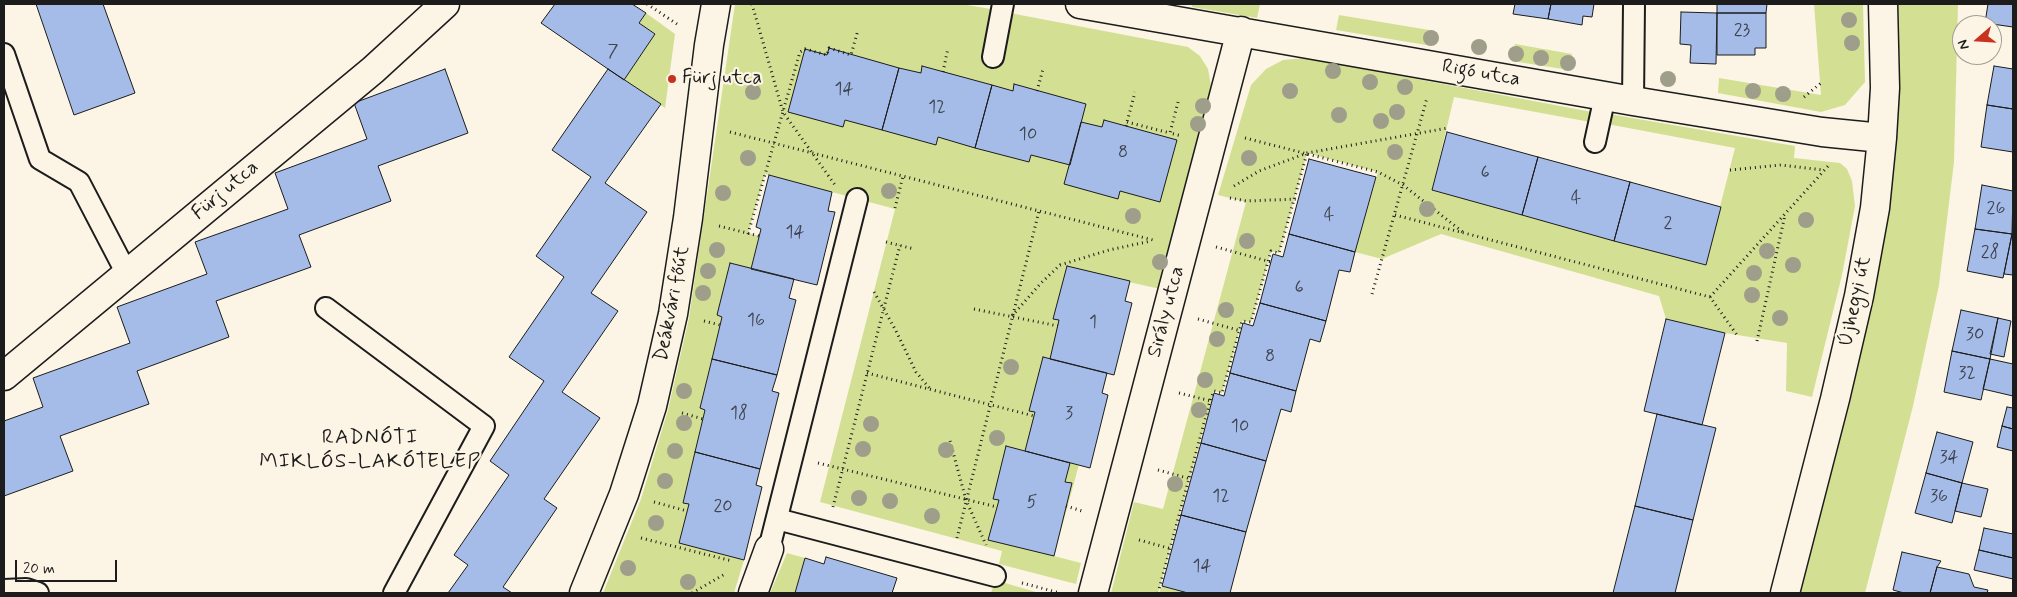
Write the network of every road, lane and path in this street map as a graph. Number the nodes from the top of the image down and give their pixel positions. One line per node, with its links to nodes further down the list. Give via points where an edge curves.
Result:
1 (445, 4): 52 (street, Fürj utca, via 373,70)
2 (716, 4): 21 (street, Deákvári főút)
3 (752, 4): 20 (path)
4 (1003, 4): 12 (lane)
5 (1080, 4): 9 (street, Rigó utca)
6 (1634, 4): 19 (lane)
7 (1883, 4): 26 (street, Újhegyi út, via 1885,88)
8 (858, 30): 20 (path, via 851,55 829,48 827,55 805,49 800,52)
9 (1241, 32): 13 (street, Rigó utca); 23 (street, Sirály utca)
10 (948, 48): 15 (path)
11 (4, 54): 52 (lane, via 40,159 79,182)
12 (993, 57)
13 (1436, 66): 18 (street, Rigó utca); 24 (path)
14 (1042, 69): 16 (path)
15 (943, 72)
16 (1037, 90)
17 (1135, 92): 25 (path, via 1127,124)
18 (1605, 96): 19 (street, Rigó utca); 27 (lane)
19 (1633, 101): 26 (street, Rigó utca, via 1822,132)
20 (783, 112): 28 (path); 29 (path)
21 (701, 124): 28 (path); 42 (street, Deákvári főút)
22 (1448, 128): 24 (path)
23 (1215, 130): 30 (path); 35 (street, Sirály utca)
24 (1417, 132): 30 (path); 34 (path)
25 (1170, 133)
26 (1870, 136): 40 (path); 90 (street, Újhegyi út, via 1875,208 1859,296)
27 (1595, 142)
28 (773, 143): 29 (path); 43 (path)
29 (812, 152): 33 (path); 36 (path, via 841,194)
30 (1307, 153): 34 (path, via 1378,172); 35 (path); 37 (path)
31 (1781, 165): 32 (path)
32 (1730, 170)
33 (903, 176): 38 (path); 39 (path)
34 (1403, 186): 41 (path); 44 (path)
35 (1209, 193): 37 (path, via 1246,201); 48 (street, Sirály utca)
36 (857, 199): 71 (lane)
37 (1296, 199): 51 (path, via 1279,253 1271,251)
38 (895, 208)
39 (1039, 211): 46 (path); 60 (path)
40 (1785, 214): 55 (path); 64 (path)
41 (1395, 215): 44 (path); 54 (path)
42 (688, 218): 43 (path); 76 (street, Deákvári főút, via 673,314 652,406)
43 (748, 234): 45 (path)
44 (1466, 234): 55 (path)
45 (759, 236)
46 (1152, 240): 48 (path); 60 (path, via 1060,265)
47 (886, 242): 49 (path)
48 (1185, 244): 51 (path); 59 (street, Sirály utca)
49 (900, 246): 50 (path); 58 (path)
50 (914, 249)
51 (1269, 262): 62 (path, via 1251,322 1242,321)
52 (127, 274): 66 (street, Fürj utca)
53 (874, 292): 58 (path)
54 (1372, 294)
55 (1710, 297): 63 (path)
56 (326, 308): 84 (lane, via 484,426)
57 (974, 308): 60 (path)
58 (883, 310): 65 (path); 67 (path, via 916,372)
59 (1168, 311): 62 (path); 88 (street, Sirály utca)
60 (1011, 316): 61 (path); 68 (path)
61 (1058, 326)
62 (1240, 331): 89 (path, via 1222,393 1214,391 1210,401)
63 (1737, 335)
64 (1757, 341)
65 (867, 373): 67 (path); 72 (path)
66 (4, 376)
67 (931, 390): 68 (path)
68 (990, 406): 69 (path); 73 (path)
69 (1034, 416)
70 (950, 441): 73 (path)
71 (792, 456): 72 (path); 75 (lane)
72 (843, 470): 73 (path); 77 (path)
73 (966, 500): 74 (path); 78 (path); 79 (path)
74 (997, 507)
75 (777, 519): 77 (lane); 80 (lane)
76 (611, 530): 80 (path); 85 (street, Deákvári főút)
77 (826, 531): 79 (lane)
78 (987, 547)
79 (950, 564): 81 (lane)
80 (757, 569): 86 (path)
81 (995, 576): 87 (path)
82 (4, 590): 83 (lane, via 26,588)
83 (38, 593)
84 (394, 593)
85 (584, 593)
86 (692, 593)
87 (1060, 593)
88 (1093, 593)
89 (1158, 593)
90 (1785, 593)

